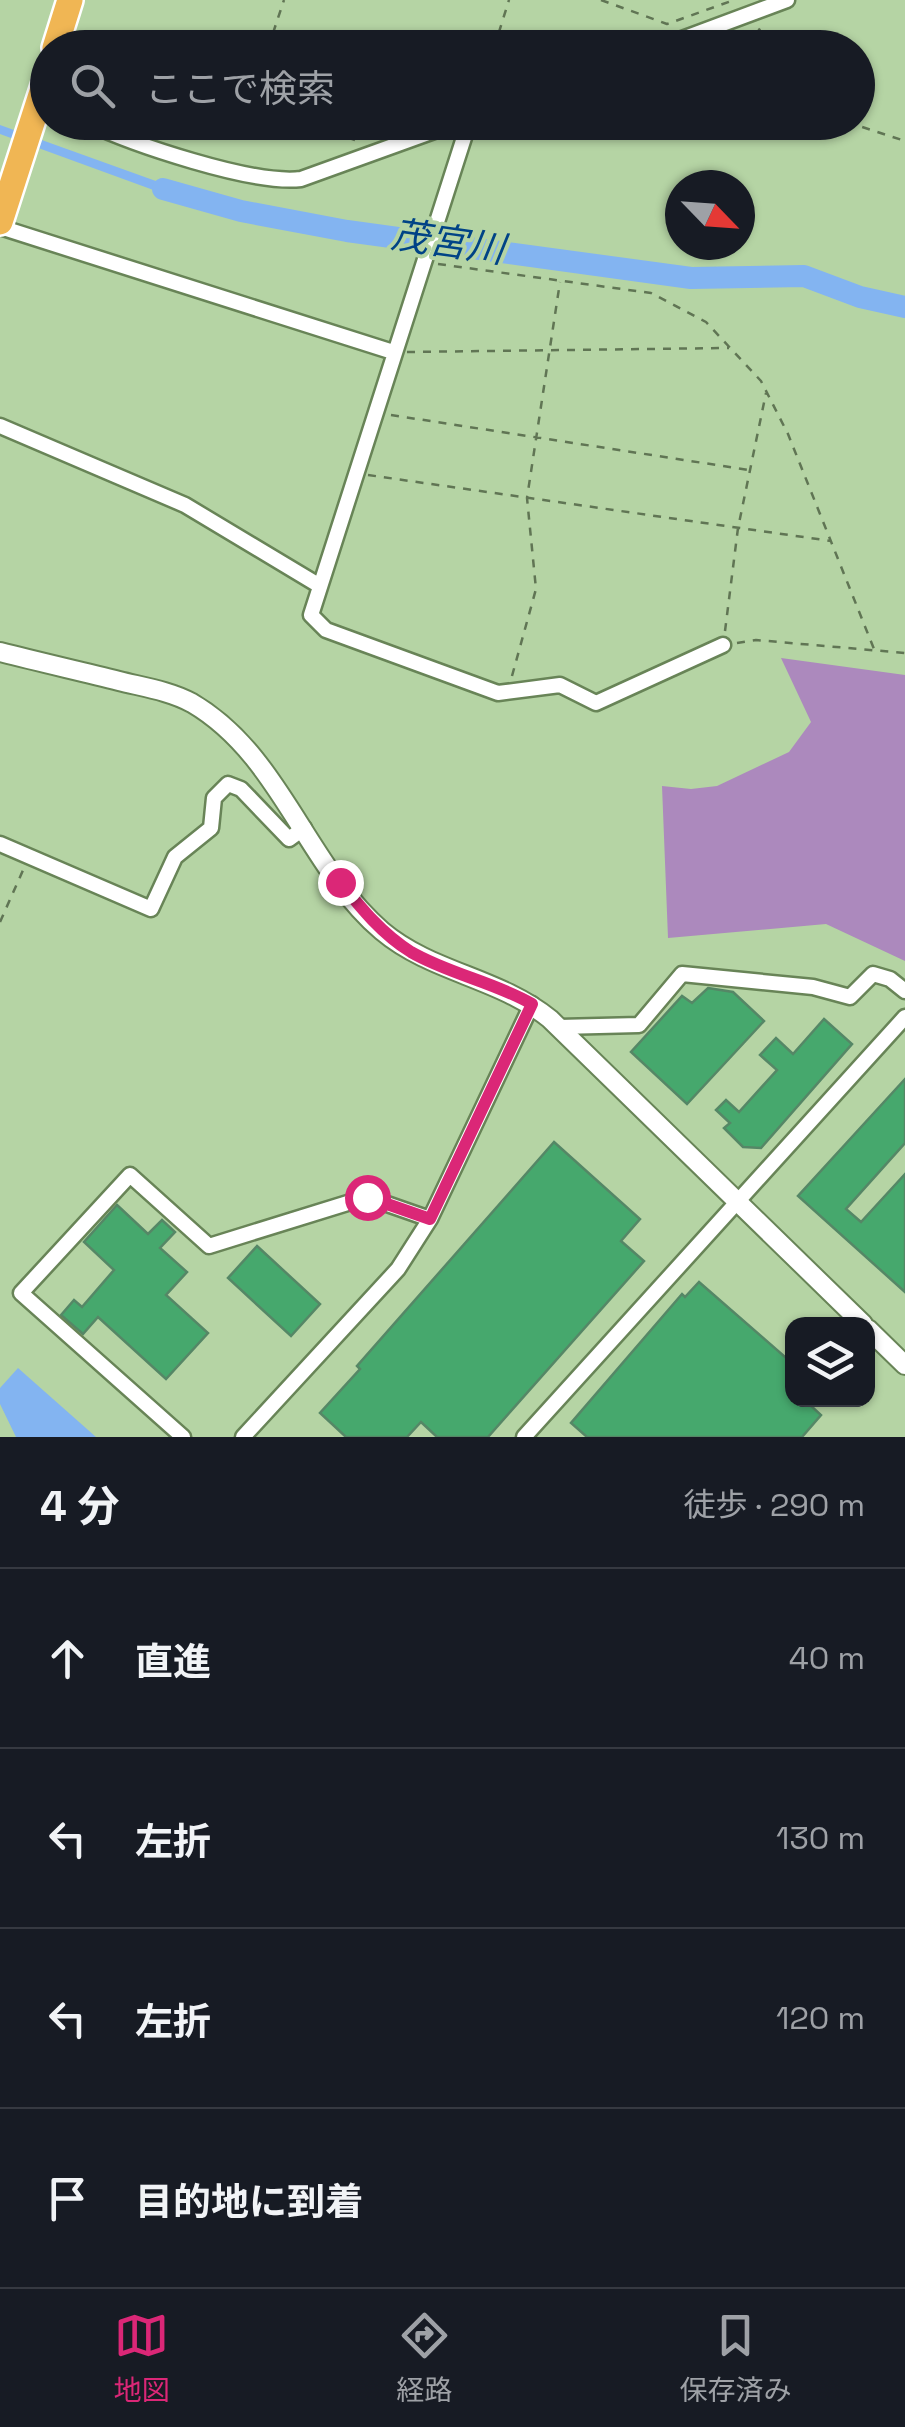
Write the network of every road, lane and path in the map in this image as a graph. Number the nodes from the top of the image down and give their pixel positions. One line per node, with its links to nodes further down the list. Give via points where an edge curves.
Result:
1 (70, 0): 7 (highway)
2 (284, 0): 8 (path)
3 (509, 0): 9 (path)
4 (601, 0): 5 (path, via 667,24)
5 (734, 0)
6 (784, 1): 10 (street); 11 (path)
7 (61, 30)
8 (274, 30)
9 (500, 30)
10 (706, 30)
11 (761, 30)
12 (875, 131): 17 (path)
13 (30, 135): 18 (highway)
14 (134, 140): 15 (street, via 287,180)
15 (409, 140)
16 (463, 140): 19 (street)
17 (905, 141)
18 (0, 224): 23 (street)
19 (424, 260): 20 (path); 23 (street)
20 (560, 282): 21 (path, via 651,293 706,322); 22 (path)
21 (730, 348): 22 (path); 24 (path)
22 (550, 350): 23 (path); 27 (path)
23 (393, 352): 25 (street)
24 (766, 391): 28 (path); 32 (path)
25 (374, 413): 27 (path); 29 (street)
26 (0, 426): 33 (street, via 184,505)
27 (538, 438): 28 (path); 30 (path)
28 (750, 470): 31 (path)
29 (356, 474): 30 (path); 33 (street)
30 (527, 498): 31 (path); 38 (path, via 536,588)
31 (738, 528): 32 (path); 34 (path)
32 (832, 541): 35 (path)
33 (320, 586): 38 (street, via 311,615 326,630)
34 (723, 644): 35 (path, via 756,640); 38 (street, via 596,703 560,685)
35 (874, 649): 37 (path)
36 (0, 652): 39 (street, via 190,702 258,761)
37 (905, 653)
38 (507, 692)
39 (304, 828): 41 (street, via 289,839 228,784 214,798 211,828 175,857 152,909); 44 (street, via 361,908 396,942)
40 (0, 844): 41 (street)
41 (29, 858): 42 (path)
42 (0, 922)
43 (905, 991): 46 (street, via 873,974 850,996 682,974 639,1024)
44 (532, 1004): 46 (street); 48 (street)
45 (905, 1017): 47 (street)
46 (559, 1027): 47 (street)
47 (738, 1202): 49 (street); 54 (street)
48 (430, 1219): 52 (street, via 367,1197 209,1246 130,1175 21,1293); 53 (street, via 398,1269)
49 (855, 1317)
50 (875, 1336): 51 (street)
51 (905, 1365)
52 (183, 1437)
53 (243, 1437)
54 (524, 1437)

